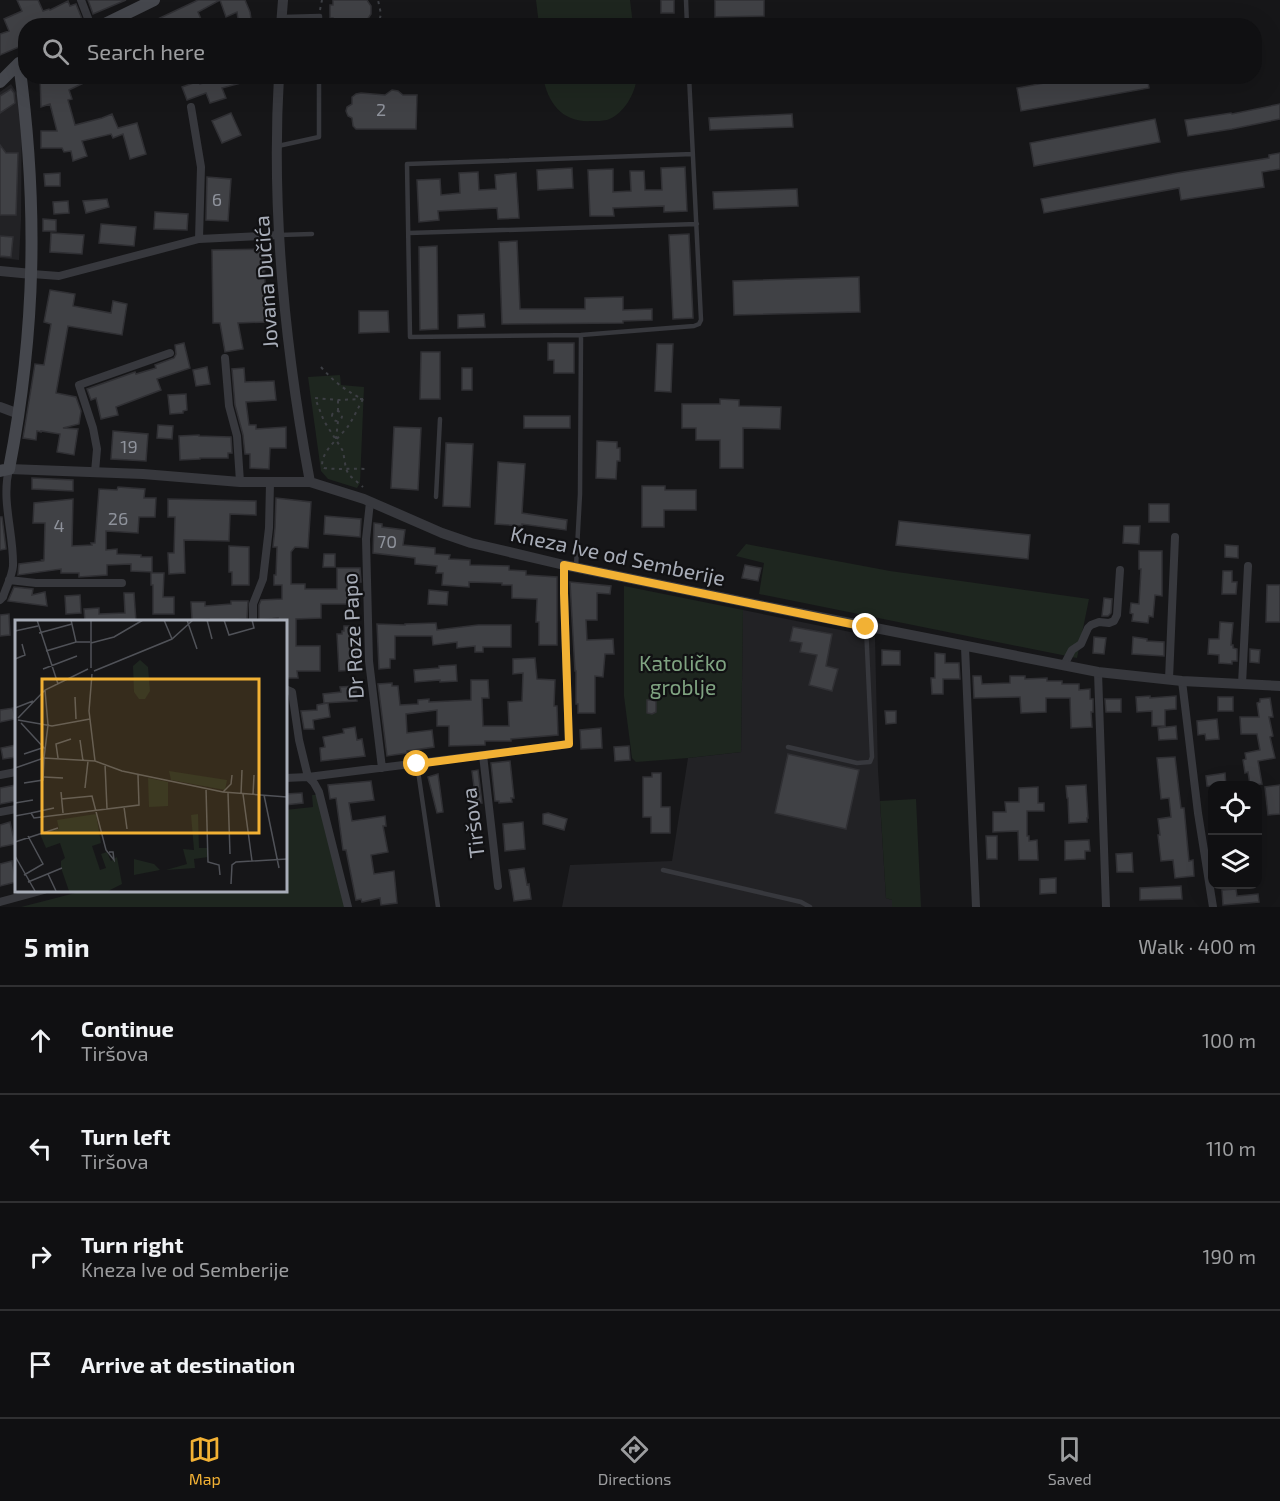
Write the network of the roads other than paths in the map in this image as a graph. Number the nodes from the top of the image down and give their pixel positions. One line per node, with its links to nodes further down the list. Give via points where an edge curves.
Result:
1 (81, 0): 6 (street)
2 (154, 0): 7 (main road)
3 (279, 0): 8 (street)
4 (283, 0): 9 (street)
5 (686, 0): 12 (lane)
6 (88, 18)
7 (117, 18)
8 (282, 18)
9 (282, 18)
10 (305, 18): 11 (lane)
11 (320, 18)
12 (687, 18)
13 (18, 66): 14 (main road)
14 (0, 82)
15 (24, 84): 28 (main road, via 31,179)
16 (279, 84): 20 (street, Jovana Dučića)
17 (319, 84): 20 (lane, via 319,137)
18 (689, 84): 21 (lane)
19 (191, 107): 26 (street, via 201,167)
20 (277, 146): 25 (street, Jovana Dučića)
21 (693, 154): 22 (lane); 23 (lane, via 407,165)
22 (697, 224): 23 (lane); 29 (lane, via 702,321 699,324)
23 (409, 233): 29 (lane, via 410,337)
24 (312, 234): 25 (lane)
25 (279, 235): 26 (street); 38 (street, Jovana Dučića, via 288,342)
26 (199, 239): 28 (street, via 59,276)
27 (0, 271): 28 (street)
28 (32, 274): 33 (main road)
29 (581, 334): 43 (lane, via 580,494)
30 (170, 353): 36 (street, via 79,385 97,449)
31 (225, 358): 37 (street)
32 (0, 407): 33 (street)
33 (19, 414): 35 (main road)
34 (440, 419): 40 (lane)
35 (5, 470): 36 (street, Kneza Ive od Semberije); 46 (street, via 13,569)
36 (95, 472): 37 (street, Kneza Ive od Semberije)
37 (240, 482): 39 (street, Kneza Ive od Semberije)
38 (310, 482): 39 (street, Kneza Ive od Semberije); 41 (street, Kneza Ive od Semberije)
39 (270, 483): 49 (street, via 263,579 253,604)
40 (436, 497)
41 (370, 502): 43 (street, Kneza Ive od Semberije, via 471,543); 62 (street, Dr Roze Papo, via 366,539 369,661)
42 (1175, 537): 54 (street)
43 (570, 566): 50 (street, Kneza Ive od Semberije); 60 (street, Tiršova, via 564,605 569,744)
44 (1248, 566): 56 (street)
45 (1120, 570): 52 (street, via 1114,621 1091,625)
46 (9, 580): 47 (street); 48 (street)
47 (122, 583)
48 (0, 600)
49 (253, 620)
50 (866, 627): 51 (street, Kneza Ive od Semberije); 59 (lane, via 870,762 857,763)
51 (965, 646): 52 (street, Kneza Ive od Semberije); 76 (street)
52 (1064, 665): 53 (street, Kneza Ive od Semberije)
53 (1098, 672): 54 (street, Kneza Ive od Semberije); 77 (street)
54 (1169, 679): 55 (street, Kneza Ive od Semberije)
55 (1182, 681): 56 (street, Kneza Ive od Semberije); 78 (street)
56 (1242, 684): 57 (street, Kneza Ive od Semberije)
57 (1280, 686)
58 (286, 689): 65 (street, via 292,692)
59 (788, 747)
60 (483, 755): 61 (street, Tiršova); 70 (street, Tiršova)
61 (417, 764): 62 (street, Tiršova); 74 (lane)
62 (382, 768): 65 (street, Tiršova)
63 (15, 772): 64 (street)
64 (0, 776)
65 (308, 777): 66 (street, Tiršova); 73 (street, via 319,792)
66 (286, 778)
67 (15, 808): 68 (street)
68 (0, 812)
69 (663, 870): 75 (lane)
70 (498, 886)
71 (40, 892): 72 (street)
72 (0, 902)
73 (348, 907)
74 (438, 907)
75 (810, 907)
76 (976, 907)
77 (1106, 907)
78 (1213, 907)

